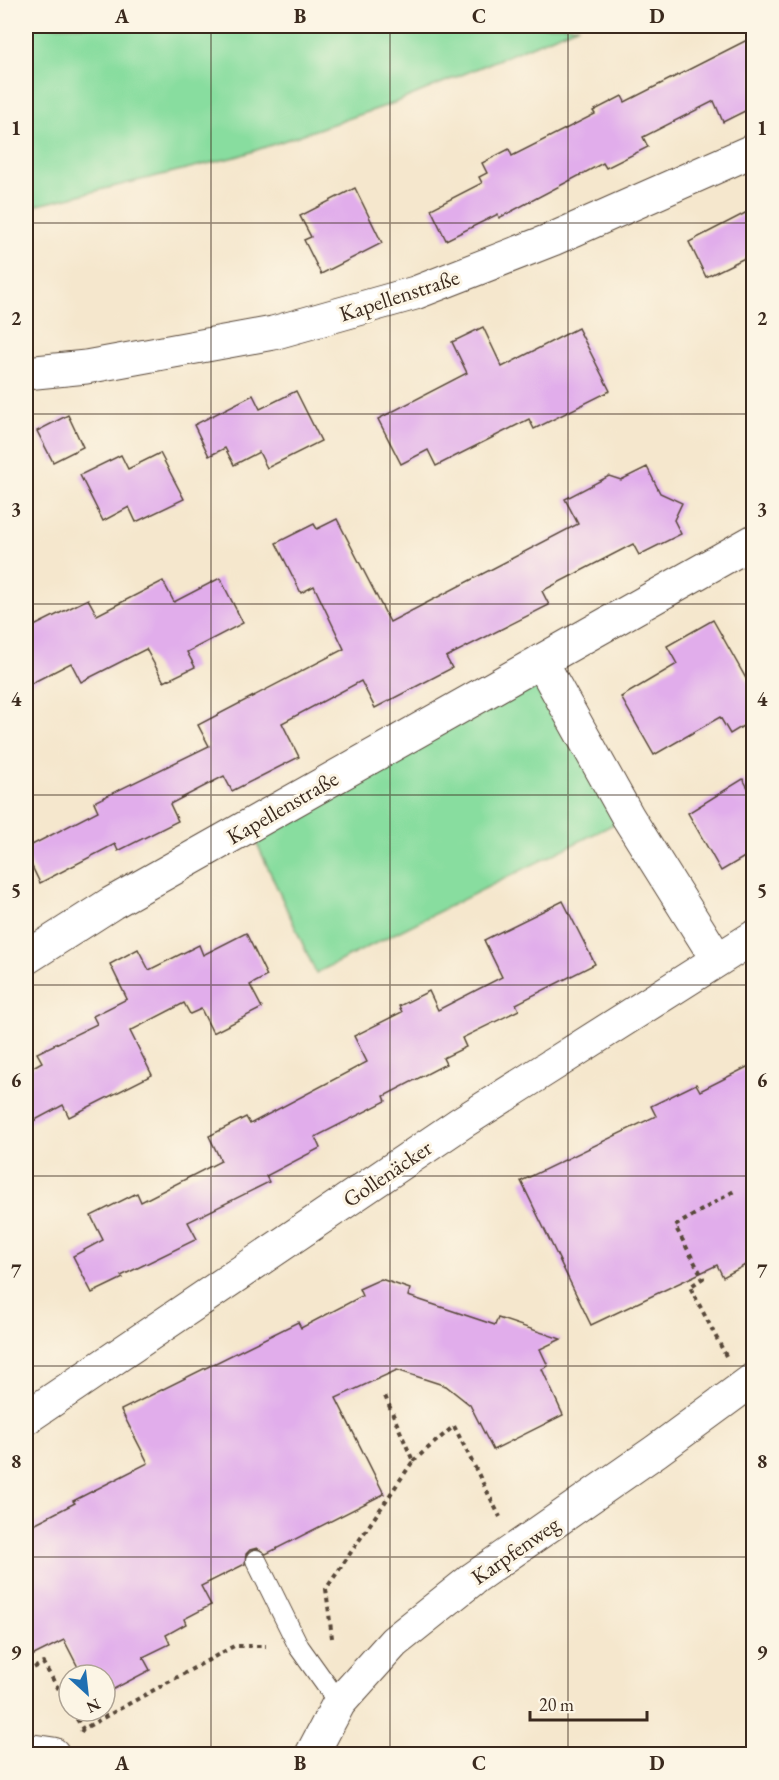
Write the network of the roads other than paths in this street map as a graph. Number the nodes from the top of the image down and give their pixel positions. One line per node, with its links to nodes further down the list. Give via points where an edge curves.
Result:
1 (753, 150): 2 (street, Kapellenstraße, via 553,239 415,293 273,333 86,367)
2 (26, 373)
3 (753, 541): 4 (street, Kapellenstraße)
4 (541, 661): 6 (street, Kapellenstraße, via 112,903); 7 (street, via 628,817)
5 (753, 937): 7 (street, Gollenäcker)
6 (26, 958)
7 (717, 959): 9 (street, Gollenäcker, via 461,1123)
8 (753, 1379): 11 (street, Karpfenweg, via 474,1578 394,1642)
9 (26, 1418)
10 (256, 1560): 11 (lane, via 299,1647)
11 (339, 1703): 14 (street, Karpfenweg)
12 (26, 1750): 13 (street)
13 (53, 1755)
14 (312, 1755)

